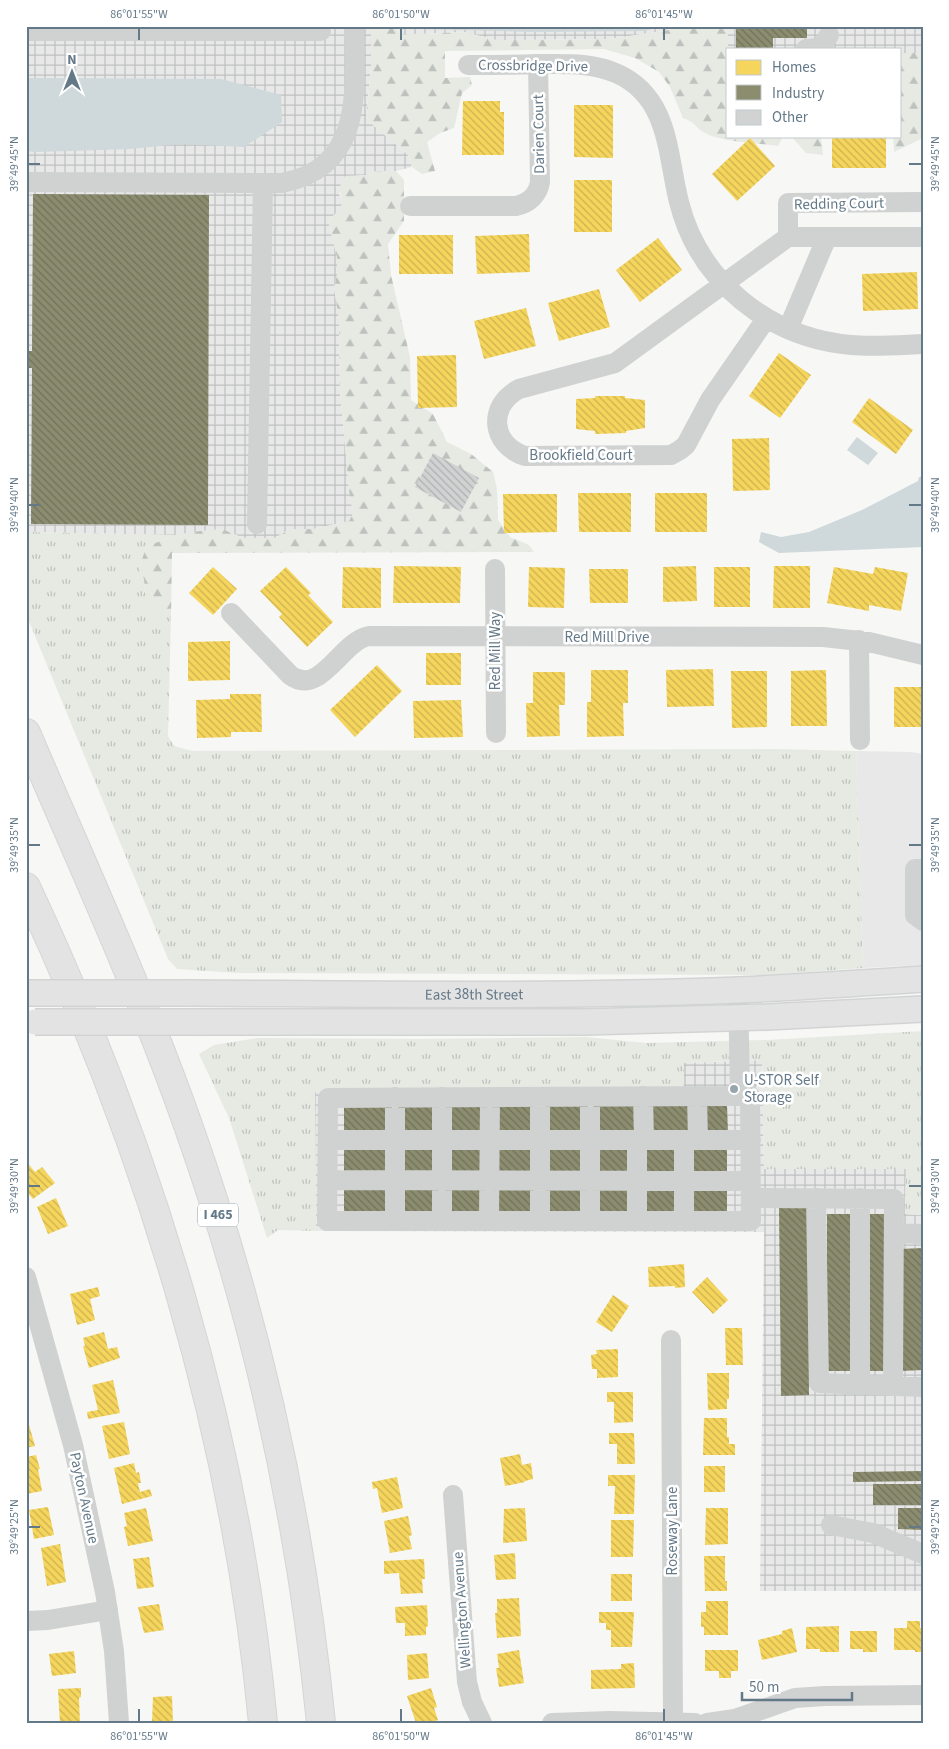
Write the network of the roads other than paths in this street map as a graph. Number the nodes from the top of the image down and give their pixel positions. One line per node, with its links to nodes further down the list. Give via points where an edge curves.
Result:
1 (354, 26): 13 (street, via 352,110 340,147 319,170 306,177 282,183)
2 (176, 29): 3 (street); 6 (street)
3 (219, 29): 4 (street)
4 (258, 29): 5 (street)
5 (296, 29): 7 (street)
6 (26, 31)
7 (321, 32)
8 (829, 35): 9 (street)
9 (821, 48)
10 (538, 64): 11 (street, Crossbridge Drive); 15 (street, Darien Court, via 540,182 535,195 516,206); 19 (street, Crossbridge Drive, via 599,67 624,78 649,100 665,130 684,217 702,256)
11 (468, 65)
12 (26, 182): 13 (street)
13 (263, 183): 23 (street)
14 (923, 202): 18 (street, Redding Court, via 788,203)
15 (410, 206)
16 (828, 236): 17 (street); 18 (street); 21 (street)
17 (923, 236)
18 (788, 237): 19 (street)
19 (724, 285): 20 (street, Crossbridge Drive); 20 (street, Brookfield Court, via 615,363 510,394 498,413 501,439 525,456 677,453 686,445 710,400)
20 (766, 319): 21 (street, Crossbridge Drive)
21 (788, 329): 22 (street, Crossbridge Drive, via 850,345)
22 (923, 344)
23 (257, 524)
24 (495, 569): 26 (street, Red Mill Way)
25 (231, 613): 26 (street, Red Mill Drive, via 290,675 305,681 316,679 363,637)
26 (495, 637): 27 (street, Red Mill Drive, via 823,637); 30 (street, Red Mill Way)
27 (860, 640): 28 (street, Red Mill Drive); 31 (street)
28 (923, 655)
29 (26, 733): 92 (highway, I 465, via 145,1010 190,1129 231,1258 271,1412 292,1517 311,1628)
30 (496, 733)
31 (860, 740)
32 (923, 869): 34 (street, via 915,869 915,915)
33 (26, 887): 91 (highway, via 101,1061 155,1211 186,1315 234,1523 253,1628)
34 (923, 921)
35 (923, 979): 36 (main road, East 38th Street)
36 (738, 990): 37 (main road, East 38th Street, bridge, via 480,994); 39 (street)
37 (26, 993)
38 (923, 1009): 39 (main road, East 38th Street)
39 (739, 1018): 40 (main road, East 38th Street, bridge, via 558,1022); 41 (street)
40 (30, 1022)
41 (741, 1094): 43 (street); 57 (street)
42 (643, 1096): 43 (street); 48 (street); 55 (street)
43 (697, 1096): 56 (street)
44 (395, 1097): 45 (street); 49 (street, via 328,1098); 50 (street)
45 (442, 1097): 46 (street); 51 (street)
46 (490, 1097): 47 (street); 52 (street)
47 (540, 1097): 48 (street); 53 (street)
48 (590, 1097): 54 (street)
49 (328, 1140): 50 (street); 58 (street)
50 (395, 1140): 51 (street); 59 (street)
51 (442, 1140): 52 (street); 60 (street)
52 (490, 1140): 53 (street); 61 (street)
53 (540, 1140): 54 (street); 62 (street)
54 (590, 1140): 55 (street); 63 (street)
55 (641, 1140): 56 (street); 64 (street)
56 (691, 1140): 57 (street); 65 (street)
57 (751, 1140): 66 (street)
58 (327, 1180): 59 (street); 69 (street, via 327,1221)
59 (395, 1180): 60 (street); 69 (street)
60 (442, 1180): 61 (street); 70 (street)
61 (490, 1180): 62 (street); 71 (street)
62 (540, 1180): 63 (street); 72 (street)
63 (590, 1180): 64 (street); 73 (street)
64 (637, 1181): 65 (street); 74 (street)
65 (684, 1181): 66 (street); 75 (street)
66 (751, 1189): 67 (street); 75 (street, via 751,1221)
67 (816, 1198): 68 (street); 80 (street, via 819,1384)
68 (860, 1198): 76 (street, via 894,1199); 80 (street)
69 (395, 1221): 70 (street)
70 (442, 1221): 71 (street)
71 (490, 1221): 72 (street)
72 (540, 1221): 73 (street)
73 (590, 1221): 74 (street)
74 (637, 1221): 75 (street)
75 (684, 1221)
76 (894, 1233): 77 (street); 81 (street)
77 (923, 1234)
78 (26, 1277): 86 (street, Payton Avenue, via 73,1445)
79 (671, 1340): 89 (street, Roseway Lane)
80 (860, 1385): 81 (street)
81 (894, 1386): 82 (street)
82 (923, 1387)
83 (453, 1495): 93 (street, Wellington Avenue, via 467,1682)
84 (831, 1525): 85 (street, via 873,1533)
85 (923, 1554)
86 (108, 1610): 87 (street); 90 (street, Payton Avenue)
87 (26, 1621)
88 (923, 1695): 96 (street, via 795,1698 735,1719)
89 (672, 1722): 94 (street); 95 (street)
90 (119, 1723)
91 (263, 1723)
92 (321, 1723)
93 (482, 1723)
94 (552, 1723)
95 (695, 1723)
96 (707, 1723)

